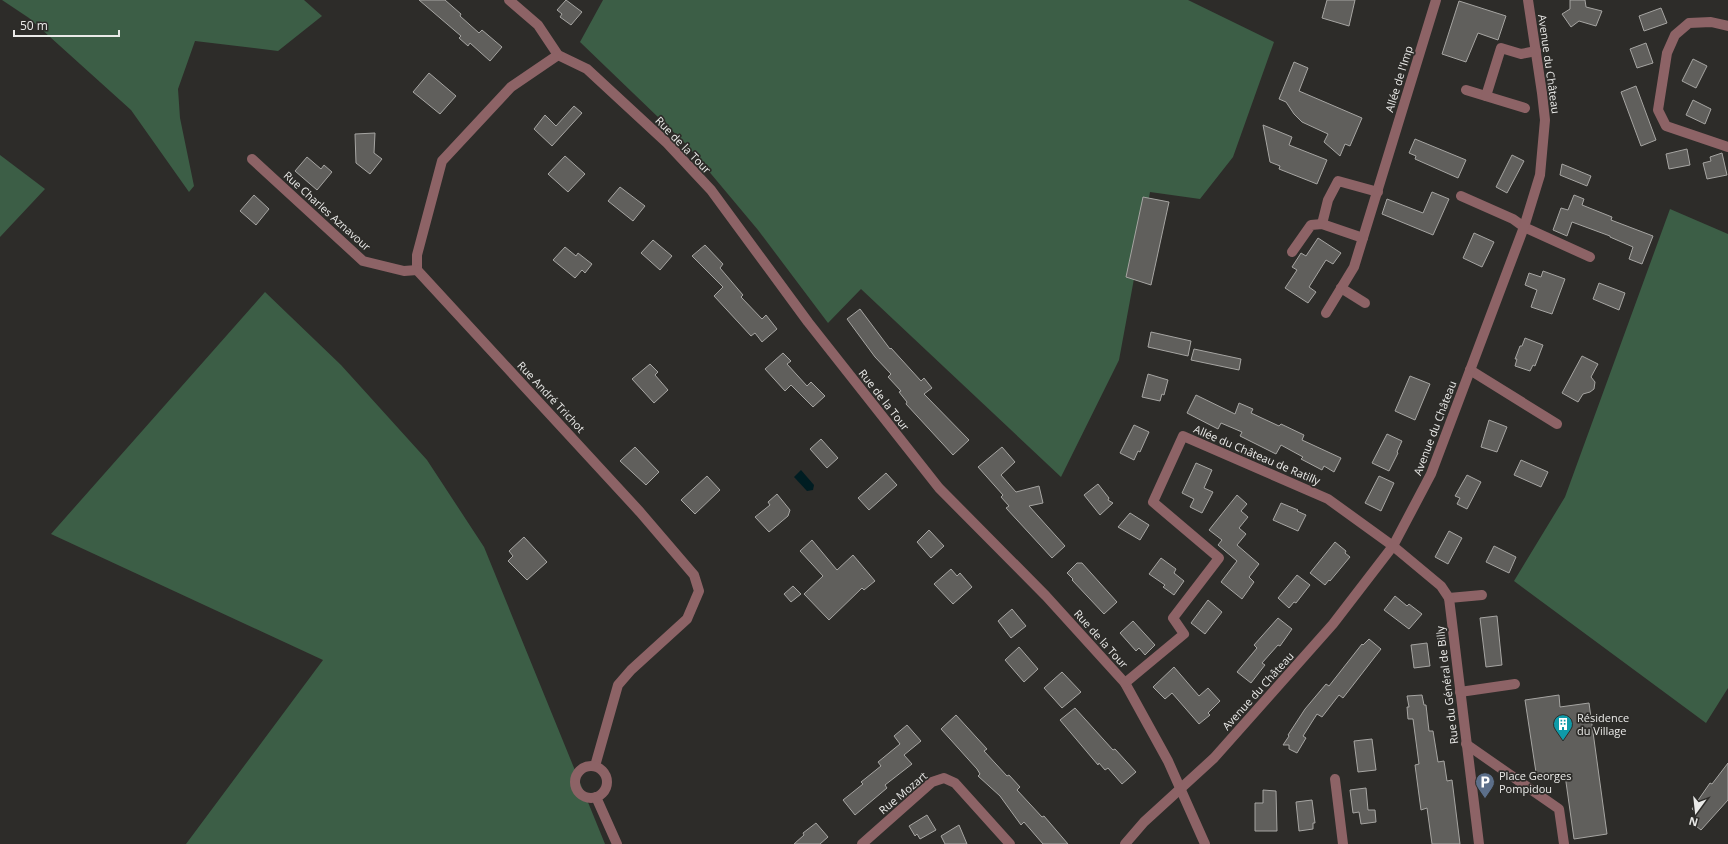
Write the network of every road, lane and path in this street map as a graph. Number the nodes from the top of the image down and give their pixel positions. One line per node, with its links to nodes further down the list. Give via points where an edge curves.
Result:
1 (509, 0): 6 (street, via 538,25)
2 (1436, 0): 12 (street, Allée de l'Imp)
3 (1528, 0): 5 (street, Avenue du Château)
4 (1728, 26): 10 (street, via 1711,22 1689,24 1675,35 1667,53 1658,110 1666,126)
5 (1536, 52): 8 (street, via 1521,54 1501,48); 15 (street, Avenue du Château, via 1545,120 1540,175)
6 (558, 55): 19 (street, via 511,87 442,161 417,255); 28 (street, Rue de la Tour, via 587,69 667,143 711,190 808,322 939,488 1046,596)
7 (1466, 90): 8 (street)
8 (1486, 96): 9 (street)
9 (1525, 108)
10 (1728, 147)
11 (252, 159): 19 (street, Rue Charles Aznavour, via 363,261 404,271)
12 (1378, 192): 14 (street, via 1338,181 1328,200); 16 (street, Allée de l'Imp)
13 (1461, 196): 15 (street, via 1513,219)
14 (1322, 224): 16 (street); 17 (street, via 1311,225)
15 (1524, 227): 18 (street); 23 (street, Avenue du Château)
16 (1363, 238): 20 (street, Allée de l'Imp, via 1354,267)
17 (1292, 252)
18 (1590, 257)
19 (417, 270): 32 (street, Rue André Trichot, via 640,512 698,583 699,591 687,619 618,685)
20 (1341, 288): 21 (street); 22 (street, Allée de l'Imp)
21 (1365, 303)
22 (1326, 313)
23 (1470, 370): 24 (street); 25 (street, Avenue du Château, via 1431,474)
24 (1557, 424)
25 (1393, 546): 27 (street, via 1441,586); 28 (street, Allée du Château de Ratilly, via 1328,499 1183,436 1153,502 1219,558 1173,618 1184,634); 34 (street, Avenue du Château, via 1333,624 1214,758)
26 (1482, 595): 27 (street)
27 (1449, 598): 30 (street, Rue du Général de Billy)
28 (1125, 683): 34 (street, Rue de la Tour, via 1168,762)
29 (1515, 684): 30 (street)
30 (1460, 692): 31 (street, Rue du Général de Billy)
31 (1466, 744): 42 (street, Rue du Général de Billy); 43 (street, via 1559,809)
32 (595, 766): 35 (street, via 605,773 607,778 605,790); 35 (street, via 584,768 577,776 576,786 586,797)
33 (1335, 779): 41 (street)
34 (1180, 790): 39 (street, Avenue du Château, via 1144,822); 40 (street, Rue de la Tour)
35 (596, 797): 36 (street)
36 (617, 844)
37 (862, 844): 38 (street, Rue Mozart, via 932,782 944,778 955,783)
38 (1010, 844)
39 (1125, 844)
40 (1205, 844)
41 (1343, 844)
42 (1479, 844)
43 (1564, 844)

